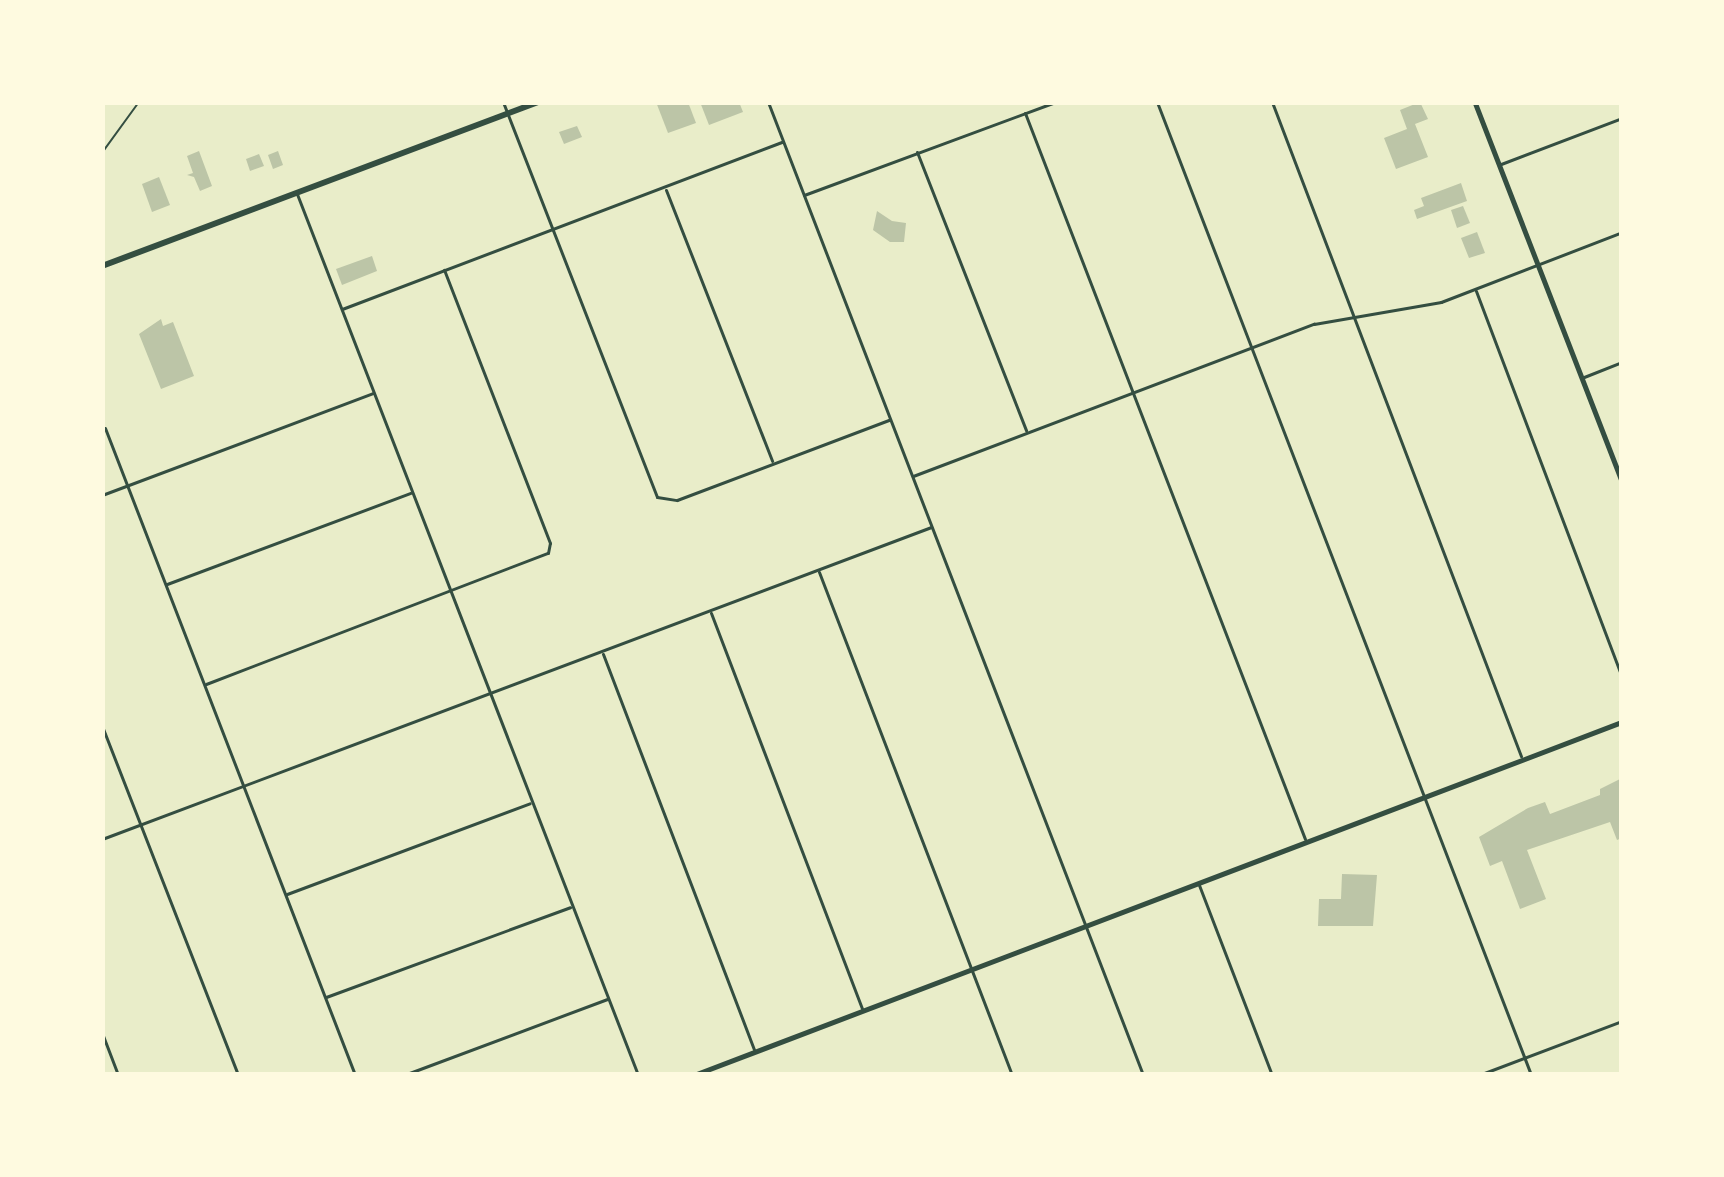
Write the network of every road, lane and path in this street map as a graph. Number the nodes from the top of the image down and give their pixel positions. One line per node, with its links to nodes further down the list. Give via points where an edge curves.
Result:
1 (140, 102): 14 (path)
2 (503, 102): 9 (street)
3 (538, 102): 9 (main road)
4 (768, 102): 12 (street)
5 (1054, 102): 10 (street)
6 (1156, 102): 27 (street)
7 (1272, 102): 26 (street)
8 (1475, 102): 15 (street)
9 (508, 113): 17 (main road); 19 (street)
10 (1025, 113): 13 (street); 30 (street)
11 (1622, 118): 15 (street)
12 (784, 141): 16 (street); 18 (street)
13 (917, 152): 18 (street); 34 (street)
14 (102, 153)
15 (1500, 165): 21 (street)
16 (665, 188): 19 (street); 35 (street)
17 (297, 193): 22 (main road); 25 (street)
18 (804, 195): 32 (street)
19 (552, 231): 23 (street); 35 (street, via 654,493 670,502)
20 (1622, 232): 21 (street)
21 (1538, 264): 24 (street); 29 (street)
22 (102, 266)
23 (444, 270): 25 (street); 44 (street, via 550,543 544,557)
24 (1475, 289): 26 (street, via 1418,308); 47 (street)
25 (342, 309): 31 (street)
26 (1354, 315): 27 (street); 52 (street)
27 (1252, 347): 30 (street); 54 (street)
28 (1622, 362): 29 (street)
29 (1582, 377): 37 (street)
30 (1134, 391): 34 (street); 58 (street)
31 (374, 392): 38 (street); 39 (street)
32 (891, 419): 35 (street); 36 (street)
33 (105, 428): 38 (street)
34 (1026, 432): 36 (street)
35 (773, 464)
36 (913, 476): 41 (street)
37 (1622, 481)
38 (126, 485): 40 (street); 43 (street)
39 (413, 492): 43 (street); 44 (street)
40 (102, 495)
41 (932, 527): 42 (street); 62 (street)
42 (818, 570): 45 (street); 63 (street)
43 (165, 585): 48 (street)
44 (451, 591): 48 (street); 49 (street)
45 (710, 611): 46 (street); 66 (street)
46 (602, 652): 49 (street); 69 (street)
47 (1622, 677)
48 (204, 685): 53 (street)
49 (491, 694): 53 (street); 55 (street)
50 (1622, 722): 52 (street)
51 (102, 726): 56 (street)
52 (1522, 759): 54 (street)
53 (242, 786): 56 (street); 60 (street)
54 (1422, 797): 58 (street); 70 (street)
55 (532, 802): 60 (street); 61 (street)
56 (141, 825): 57 (street); 74 (street)
57 (102, 839)
58 (1306, 842): 59 (street)
59 (1198, 883): 62 (street); 81 (street)
60 (285, 895): 64 (street)
61 (572, 906): 64 (street); 65 (street)
62 (1085, 926): 63 (street); 80 (street)
63 (971, 970): 66 (street); 79 (street)
64 (325, 998): 75 (street)
65 (608, 999): 76 (street); 77 (street)
66 (863, 1011): 69 (street)
67 (1622, 1021): 70 (street)
68 (102, 1034): 71 (street)
69 (755, 1052): 78 (street)
70 (1524, 1058): 82 (street); 83 (street)
71 (112, 1060): 72 (street); 73 (street)
72 (104, 1063)
73 (118, 1075)
74 (238, 1075)
75 (355, 1075)
76 (404, 1075)
77 (638, 1075)
78 (694, 1075)
79 (1012, 1075)
80 (1143, 1075)
81 (1272, 1075)
82 (1479, 1075)
83 (1531, 1075)

